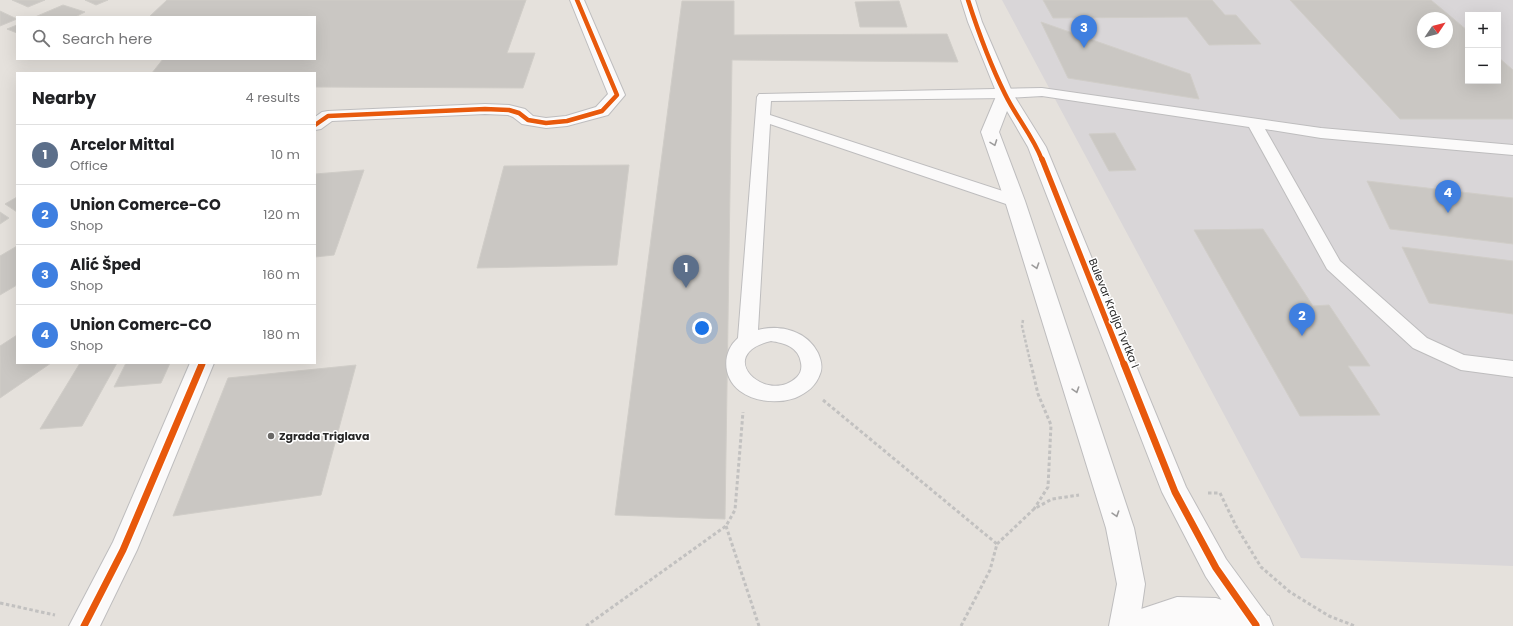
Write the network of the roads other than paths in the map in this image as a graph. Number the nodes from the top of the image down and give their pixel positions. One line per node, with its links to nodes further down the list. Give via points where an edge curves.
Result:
1 (577, 0): 6 (street, via 617,96 602,111 567,121 546,123 528,120 519,113 509,110 485,109 328,116)
2 (968, 0): 3 (street, Bulevar Kralja Tvrtka I)
3 (1005, 94): 4 (lane, via 764,97); 5 (lane, via 1042,92); 8 (street, one-way to 8, via 990,132); 15 (street, Bulevar Kralja Tvrtka I, via 1037,147 1175,492 1216,568)
4 (763, 117): 8 (lane); 9 (lane)
5 (1254, 122): 7 (lane, via 1321,133); 11 (lane, via 1333,265 1420,343 1461,362)
6 (316, 124)
7 (1513, 150)
8 (1015, 200): 13 (street, one-way to 13, via 1120,528 1131,584)
9 (748, 341): 9 (lane, via 738,352 735,366 738,376 755,390 767,393 792,390 802,384 809,375 810,355 795,340 771,334)
10 (202, 364): 12 (street, via 123,550)
11 (1513, 369)
12 (85, 624)
13 (1124, 626)
14 (1139, 626): 15 (street, via 1145,621 1177,610 1216,612)
15 (1257, 626)

